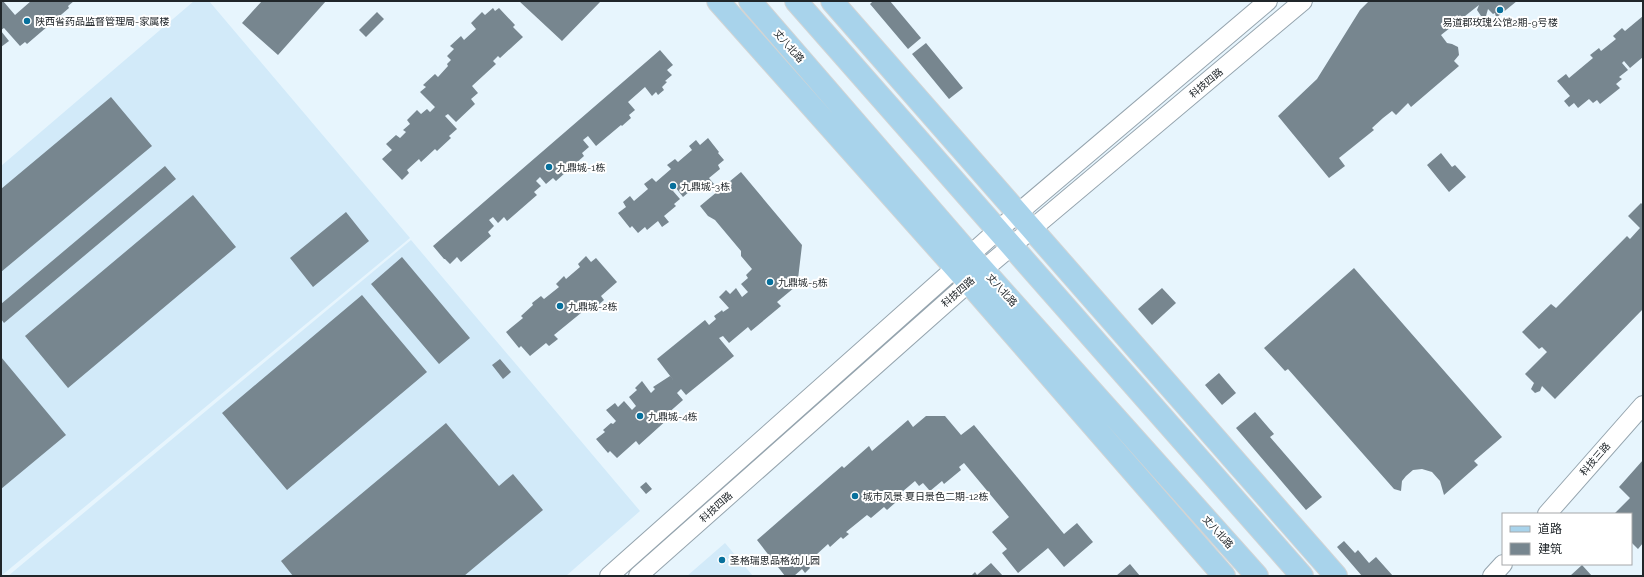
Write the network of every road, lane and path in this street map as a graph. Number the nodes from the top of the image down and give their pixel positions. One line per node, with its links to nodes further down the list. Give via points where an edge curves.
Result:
1 (718, 1): 9 (main road)
2 (750, 1): 9 (main road, 丈八北路)
3 (796, 1): 8 (main road)
4 (832, 1): 7 (main road)
5 (1268, 1): 7 (street, 科技四路)
6 (1303, 1): 7 (street, 科技四路)
7 (1026, 221): 8 (street, 科技四路); 18 (main road)
8 (1005, 238): 9 (street, 科技四路); 17 (main road)
9 (969, 269): 13 (street, 科技四路); 14 (street, 科技四路); 15 (main road); 16 (main road, 丈八北路)
10 (1643, 405): 11 (street, 科技三路)
11 (1548, 513)
12 (1502, 565): 19 (street)
13 (609, 576)
14 (638, 576)
15 (1224, 576)
16 (1257, 576)
17 (1302, 576)
18 (1336, 576)
19 (1492, 576)

